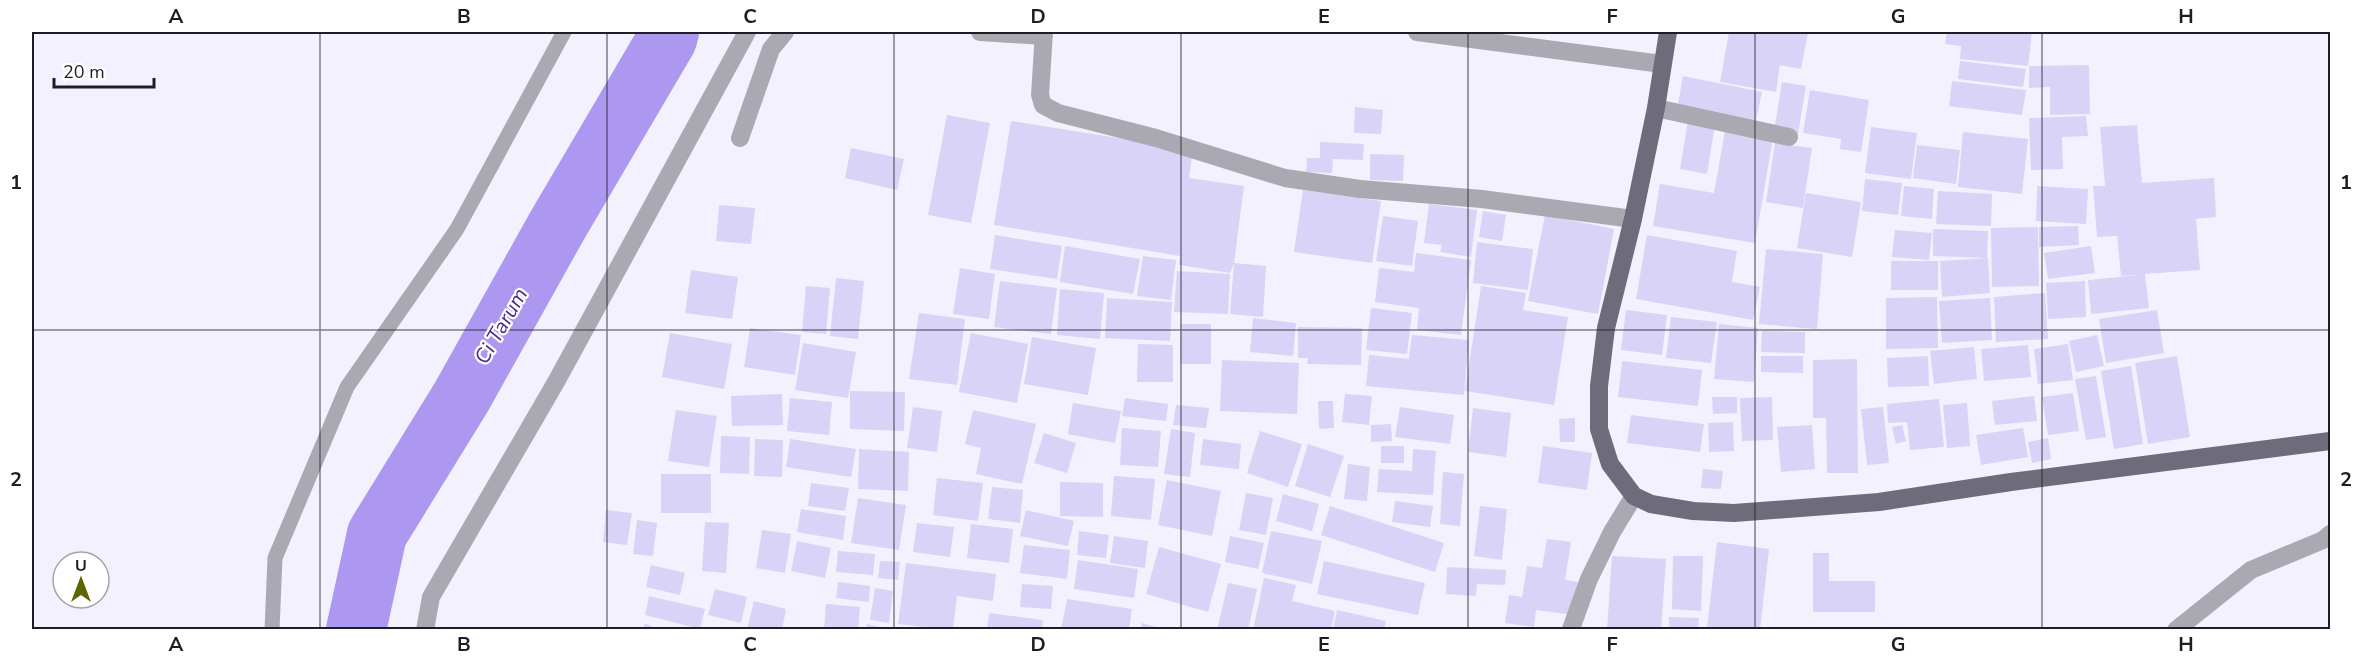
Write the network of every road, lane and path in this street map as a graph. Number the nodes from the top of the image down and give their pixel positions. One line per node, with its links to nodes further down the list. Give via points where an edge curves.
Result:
1 (564, 32): 17 (lane, via 457,229 347,387 275,558)
2 (747, 32): 18 (street, via 556,382 430,597)
3 (785, 32): 11 (street, via 771,49)
4 (980, 32): 7 (street)
5 (1417, 32): 8 (street)
6 (1668, 32): 8 (main road)
7 (1044, 34): 12 (street, via 1040,95 1043,105 1058,113 1285,178)
8 (1662, 64): 9 (main road)
9 (1656, 108): 10 (street); 12 (main road)
10 (1789, 137)
11 (740, 138)
12 (1633, 219): 14 (main road, via 1606,328 1599,429 1610,464)
13 (2331, 441): 14 (main road, via 1879,502 1734,513 1651,504)
14 (1634, 496): 16 (street, via 1589,579)
15 (2331, 534): 19 (street, via 2251,570)
16 (1571, 629)
17 (272, 630)
18 (425, 630)
19 (2176, 630)

